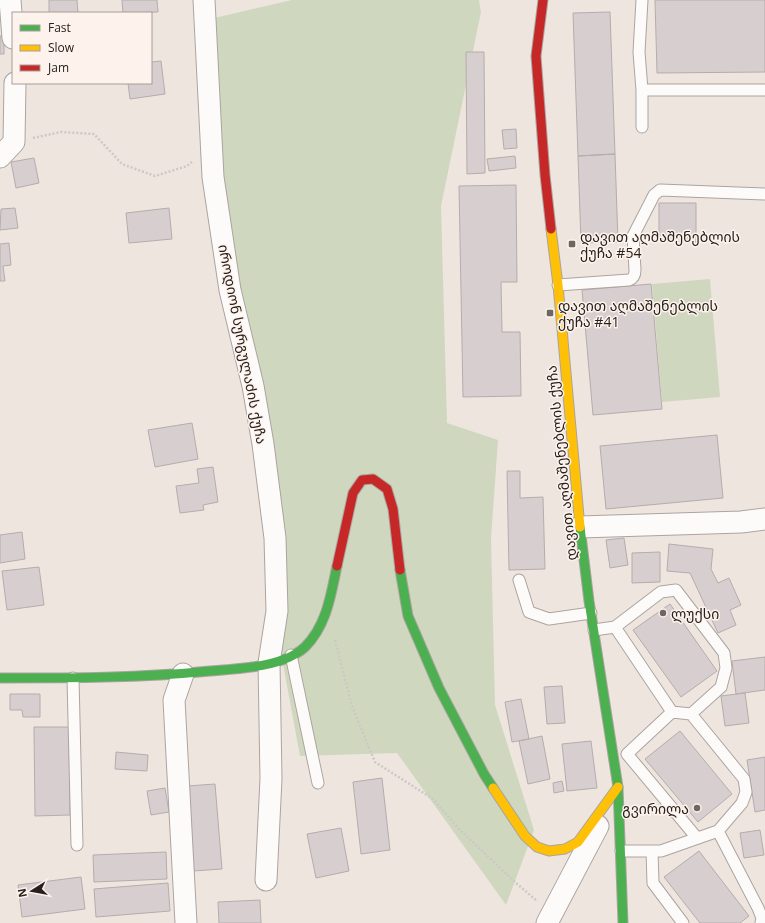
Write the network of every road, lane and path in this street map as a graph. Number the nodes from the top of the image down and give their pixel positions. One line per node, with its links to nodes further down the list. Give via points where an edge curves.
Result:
1 (204, 0): 11 (street, იროდიონ სურგულაძის ქუჩა)
2 (542, 0): 13 (street, დავით აღმაშენებლის ქუჩა, via 536,56 545,175)
3 (642, 0): 7 (lane, via 638,52)
4 (6, 1): 5 (street)
5 (12, 33)
6 (15, 84): 10 (street)
7 (642, 90): 8 (lane); 9 (lane)
8 (765, 90)
9 (642, 127)
10 (7, 149): 11 (path, via 61,132 94,134 122,164 155,176 187,166)
11 (212, 151): 22 (street, იროდიონ სურგულაძის ქუჩა, via 213,177 230,290 257,408 276,538 277,611)
12 (765, 194): 13 (lane, via 660,190 654,195 633,236 633,278)
13 (558, 285): 15 (street, დავით აღმაშენებლის ქუჩა)
14 (765, 519): 15 (street)
15 (580, 527): 17 (street, დავით აღმაშენებლის ქუჩა)
16 (519, 580): 17 (lane, via 528,612 549,619)
17 (591, 613): 19 (street, დავით აღმაშენებლის ქუჩა)
18 (615, 627): 19 (lane); 26 (lane); 27 (lane, via 661,592 676,590 724,653 726,668 722,687)
19 (594, 630): 29 (street, დავით აღმაშენებლის ქუჩა)
20 (335, 640): 38 (path, via 352,706 374,762 433,799 459,829)
21 (291, 655): 22 (street); 30 (lane); 31 (street, via 305,646 320,627 327,610 353,493 362,480 373,479 387,489 393,509 408,616 439,688 484,774 525,836 537,848 549,851 565,849 578,842)
22 (269, 663): 23 (street); 37 (street, იროდიონ სურგულაძის ქუჩა, via 271,778)
23 (183, 674): 25 (street); 39 (street, via 174,700)
24 (0, 678): 25 (street)
25 (73, 678): 34 (lane)
26 (672, 712): 27 (lane); 28 (lane)
27 (691, 714): 32 (lane, via 744,779 746,792 742,803)
28 (627, 754): 29 (lane); 33 (lane)
29 (613, 755): 31 (street, დავით აღმაშენებლის ქუჩა)
30 (318, 783)
31 (618, 787): 35 (street, დავით აღმაშენებლის ქუჩა); 38 (street)
32 (718, 831): 33 (lane); 42 (lane, via 758,908)
33 (697, 838): 36 (lane, via 661,851)
34 (77, 846)
35 (621, 851): 36 (lane); 40 (street, დავით აღმაშენებლის ქუჩა)
36 (652, 851): 41 (lane, via 653,883)
37 (266, 880)
38 (551, 915)
39 (186, 923)
40 (623, 923)
41 (683, 923)
42 (761, 923)

